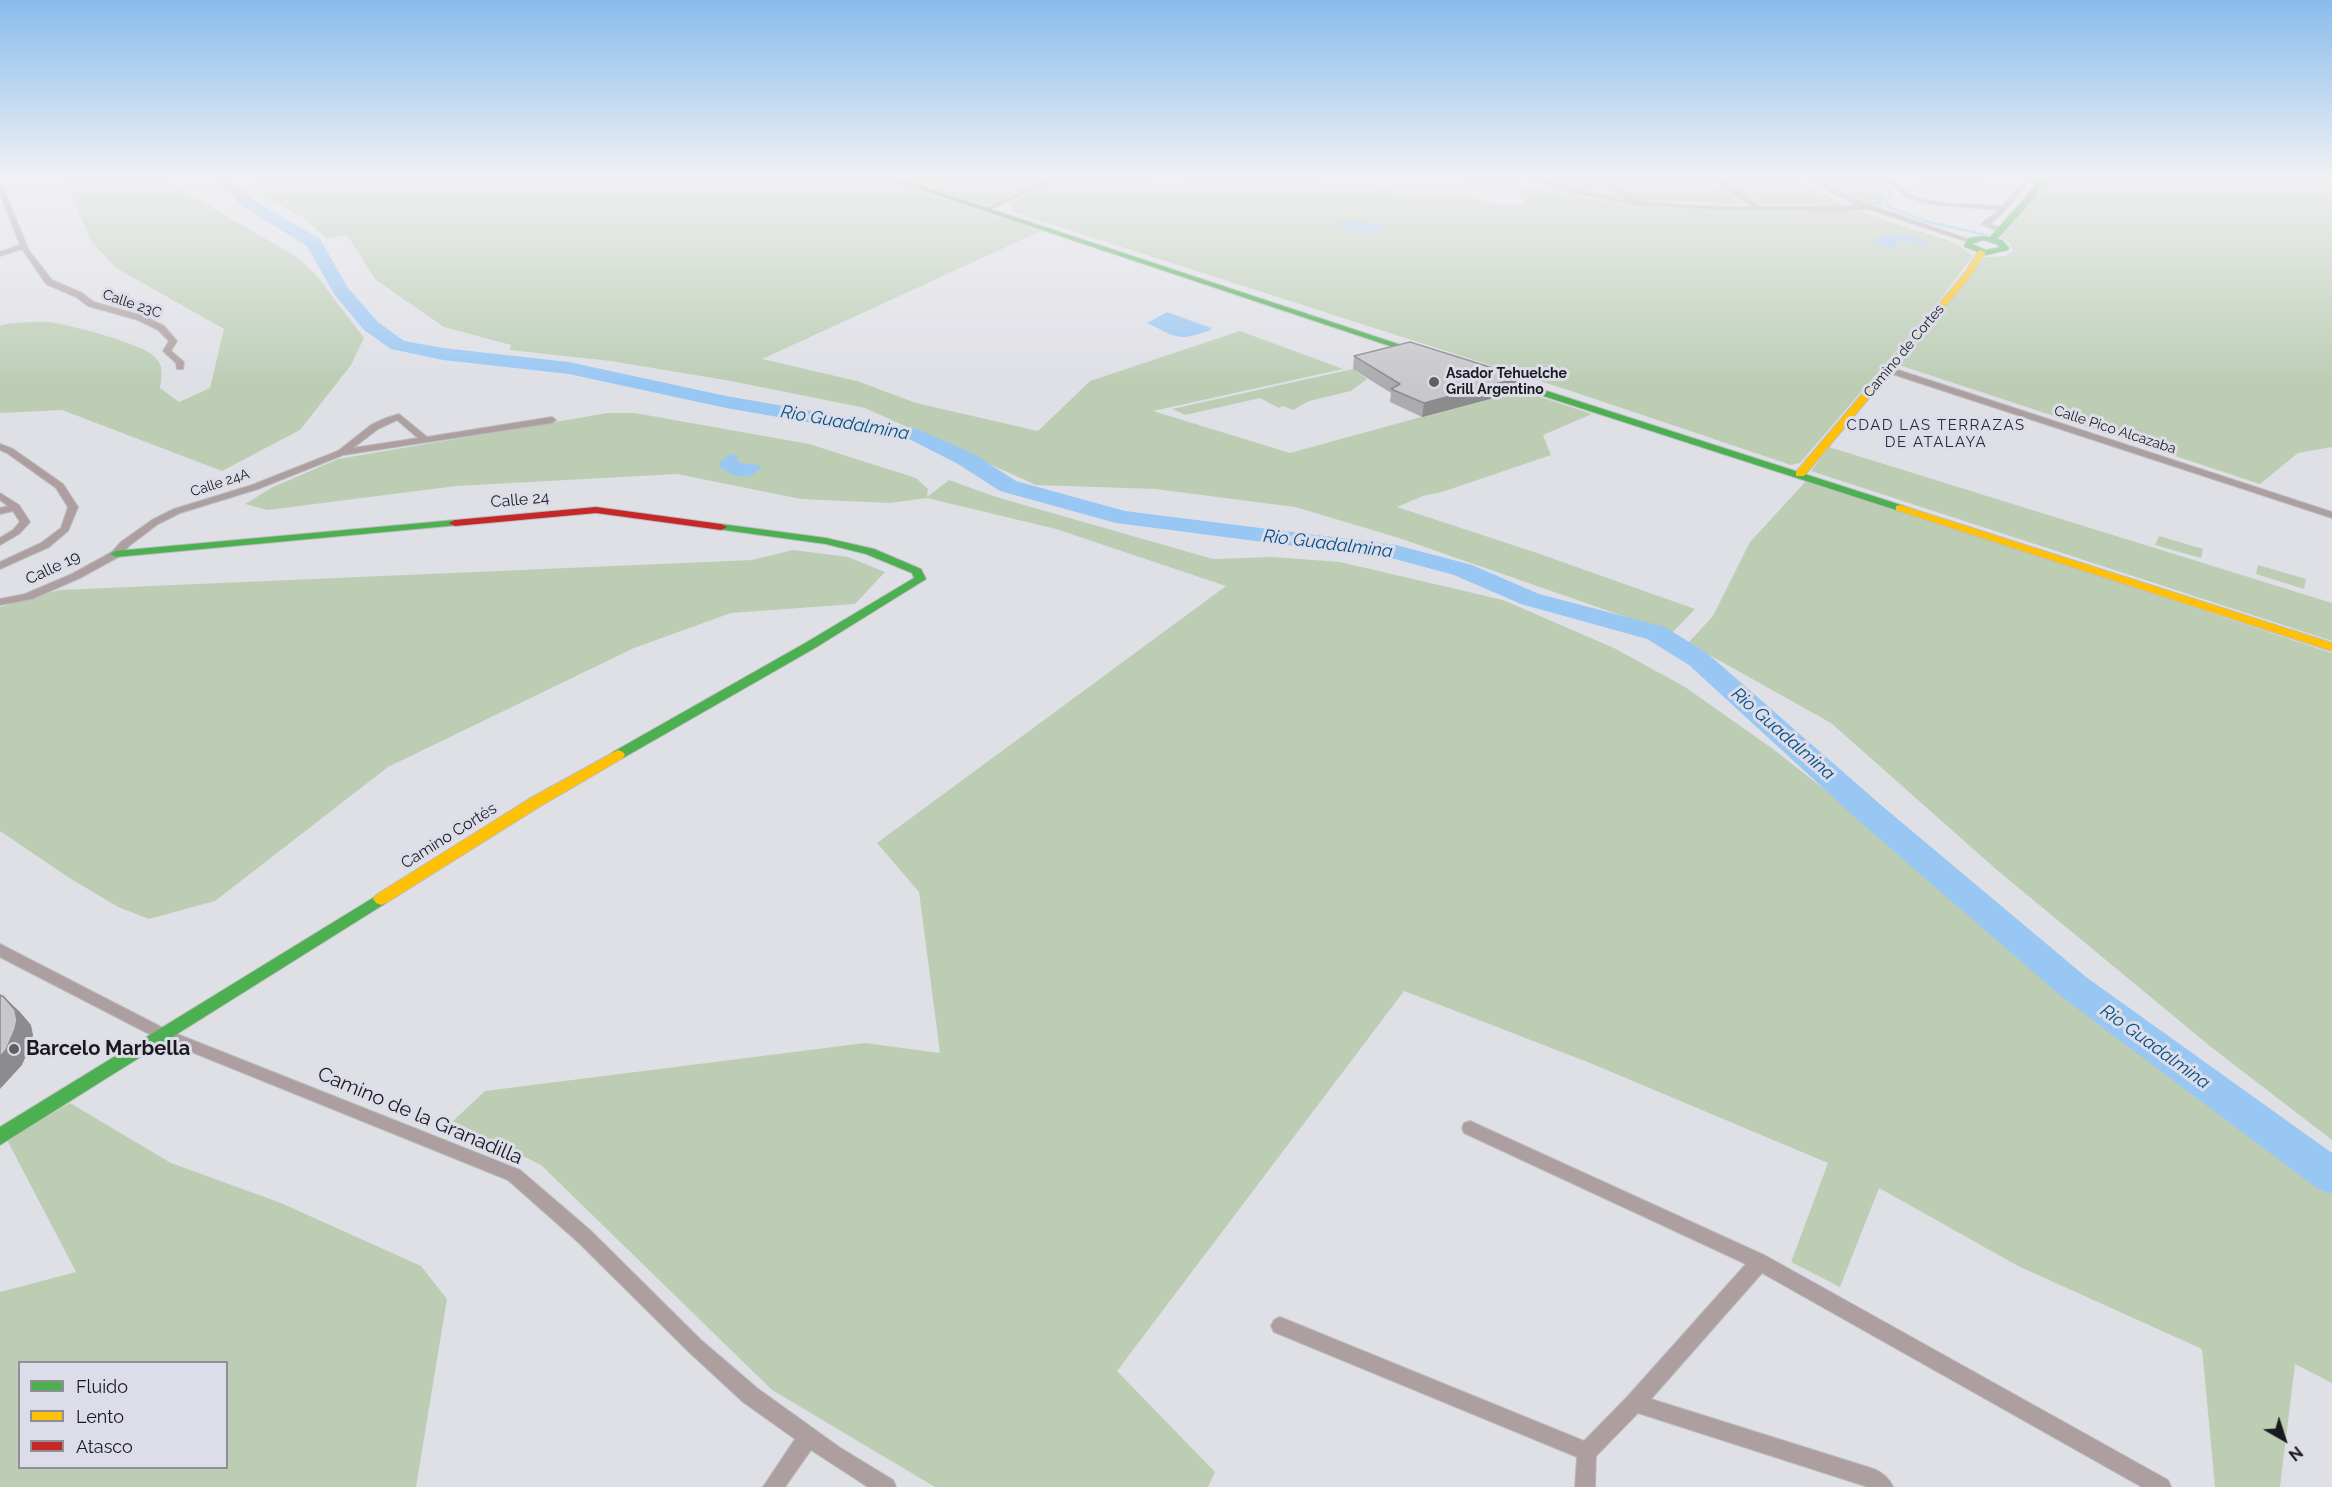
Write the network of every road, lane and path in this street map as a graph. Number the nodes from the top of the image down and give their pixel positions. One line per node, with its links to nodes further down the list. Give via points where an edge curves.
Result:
1 (1086, 244): 7 (street)
2 (1968, 244): 5 (street)
3 (2004, 244): 5 (street, via 2005,248 1998,253)
4 (24, 246): 6 (street); 8 (street, Calle 23C, via 42,275 55,286 98,307 162,328 173,341 167,351 180,362)
5 (1982, 252): 9 (street, Camino de Cortes)
6 (0, 254)
7 (1432, 357)
8 (180, 367)
9 (1889, 370): 16 (street, Camino de Cortes); 20 (street, Calle Pico Alcazaba)
10 (1489, 375): 16 (street)
11 (552, 420): 12 (street, Calle 24A)
12 (425, 440): 14 (street, Calle 24A); 14 (street, Calle 24A, via 399,417 376,422)
13 (5, 449): 15 (street); 23 (street, via 60,486 73,507 65,529 45,545)
14 (341, 453): 22 (street, Calle 24A, via 255,487 177,511 148,527)
15 (0, 460)
16 (1800, 474): 26 (street)
17 (1, 498): 18 (street)
18 (16, 507): 19 (street); 21 (street, via 26,522)
19 (0, 511)
20 (2332, 515)
21 (0, 542)
22 (116, 554): 24 (street, Calle 24, via 596,510 826,541 870,551); 25 (street, Calle 19, via 47,590)
23 (0, 566)
24 (920, 575): 28 (street, Camino Cortés, via 916,584 816,648 534,803)
25 (0, 602)
26 (2332, 647)
27 (0, 950): 28 (street, Camino de la Granadilla)
28 (162, 1034): 30 (street, Camino Cortés); 34 (street, Camino de la Granadilla, via 514,1175 584,1236 750,1395)
29 (1470, 1128): 31 (street)
30 (0, 1137)
31 (1760, 1262): 33 (street); 40 (street)
32 (1280, 1326): 35 (street)
33 (1635, 1403): 35 (street); 39 (street, via 1874,1479)
34 (809, 1436): 36 (street); 37 (street, Camino de la Granadilla)
35 (1587, 1452): 38 (street)
36 (772, 1487)
37 (886, 1487)
38 (1585, 1487)
39 (1883, 1487)
40 (2162, 1487)

